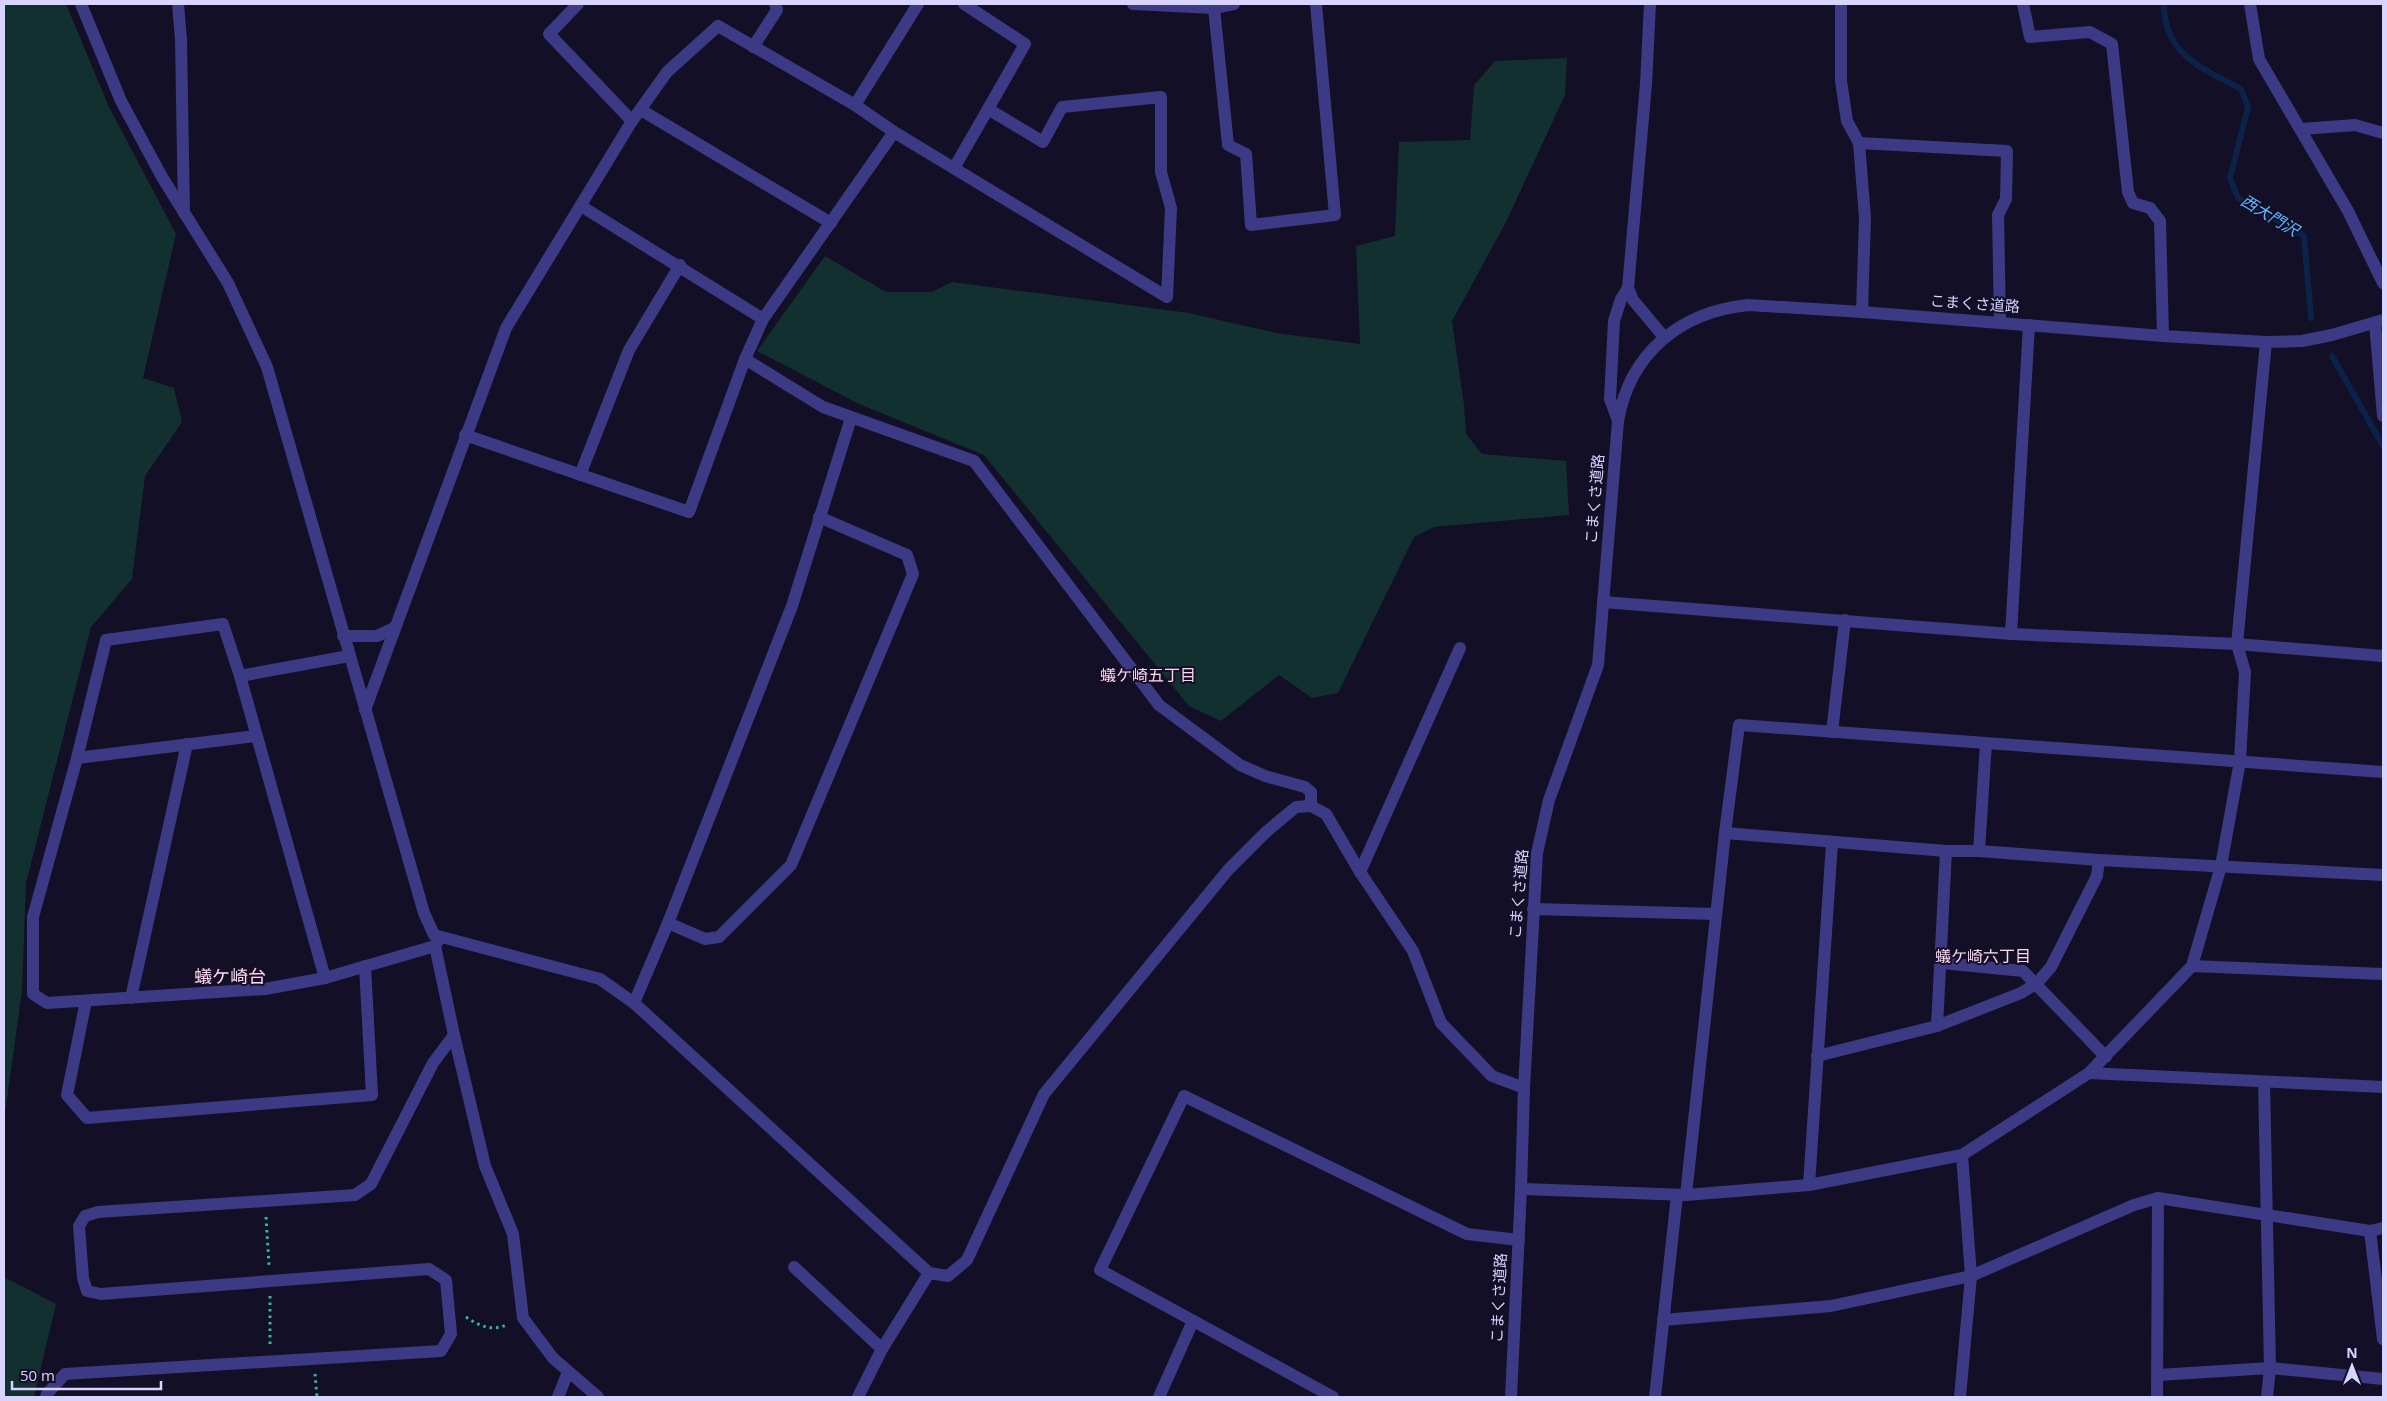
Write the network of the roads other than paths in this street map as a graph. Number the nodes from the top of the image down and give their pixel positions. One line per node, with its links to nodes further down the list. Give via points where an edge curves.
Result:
1 (80, 4): 26 (street, via 121,101)
2 (178, 4): 26 (street)
3 (578, 4): 19 (street, via 549,34)
4 (775, 4): 15 (street, via 777,10)
5 (918, 4): 16 (street)
6 (964, 4): 17 (street, via 1025,44)
7 (1133, 4): 14 (street)
8 (1234, 4): 14 (street)
9 (1316, 4): 14 (street, via 1335,215 1251,225 1246,154 1228,145)
10 (1650, 4): 30 (street)
11 (1841, 4): 23 (street, via 1841,81 1846,120)
12 (2023, 4): 36 (street, via 2030,37 2090,32 2112,44 2128,192 2133,203 2150,208 2160,221)
13 (2250, 4): 20 (street, via 2259,59)
14 (1214, 8)
15 (753, 47): 16 (street); 18 (street, via 718,26 668,72)
16 (855, 105): 21 (street)
17 (988, 109): 24 (street); 24 (street, via 1042,142 1062,107 1161,97 1161,172 1172,208 1167,297)
18 (641, 110): 19 (street); 27 (street)
19 (632, 120): 25 (street)
20 (2301, 130): 22 (street, via 2355,125); 29 (street, via 2348,211)
21 (894, 132): 24 (street); 27 (street)
22 (2383, 133)
23 (1859, 143): 31 (street, via 1865,218); 34 (street, via 2007,151 2006,199 1998,215)
24 (954, 168)
25 (581, 206): 28 (street); 44 (street, via 506,328)
26 (184, 213): 51 (street, via 228,283 267,367)
27 (831, 223): 32 (street)
28 (680, 265): 32 (street); 45 (street, via 629,350)
29 (2383, 283)
30 (1628, 288): 37 (street, via 1633,300); 43 (street, via 1614,321 1610,399)
31 (1862, 312): 34 (street, こまくさ道路); 37 (street, こまくさ道路, via 1748,305 1729,307 1703,316)
32 (763, 319): 40 (street)
33 (2379, 321): 38 (street, こまくさ道路, via 2302,341); 39 (street)
34 (2000, 322): 35 (street, こまくさ道路)
35 (2029, 325): 36 (street, こまくさ道路); 50 (street)
36 (2163, 336): 38 (street, こまくさ道路)
37 (1664, 337): 43 (street, こまくさ道路, via 1647,353 1627,387)
38 (2266, 342): 52 (street)
39 (2380, 344): 41 (street)
40 (745, 359): 42 (street, via 824,407); 45 (street, via 689,512)
41 (2383, 416)
42 (851, 418): 46 (street); 65 (street, via 974,462 1159,705 1240,765 1305,787 1311,792)
43 (1618, 421): 47 (street, こまくさ道路)
44 (465, 435): 45 (street); 49 (street)
45 (580, 475)
46 (819, 517): 76 (street, via 792,606); 76 (street, via 907,555 913,574 791,865 719,938 705,939)
47 (1603, 602): 48 (street); 74 (street, こまくさ道路, via 1598,665 1549,800 1537,853)
48 (1845, 620): 50 (street); 58 (street)
49 (394, 628): 51 (street, via 377,636); 57 (street)
50 (2011, 634): 52 (street)
51 (343, 636): 54 (street)
52 (2237, 644): 55 (street); 63 (street, via 2245,672)
53 (1460, 648): 72 (street)
54 (349, 656): 56 (street); 57 (street)
55 (2383, 656)
56 (240, 676): 59 (street); 62 (street, via 223,624 106,640)
57 (365, 710): 77 (street, via 424,913)
58 (1832, 732): 60 (street); 66 (street, via 1739,725)
59 (256, 736): 61 (street); 82 (street)
60 (1986, 743): 63 (street); 69 (street)
61 (187, 744): 62 (street); 84 (street)
62 (77, 758): 85 (street, via 33,917 33,994 46,1003)
63 (2240, 761): 64 (street); 71 (street)
64 (2383, 772)
65 (1311, 806): 72 (street, via 1326,814); 105 (street, via 1296,807 1228,870 1044,1094 967,1260 948,1276)
66 (1724, 833): 67 (street); 75 (street)
67 (1832, 843): 68 (street); 89 (street)
68 (1946, 851): 69 (street); 78 (street)
69 (1979, 851): 70 (street)
70 (2099, 860): 71 (street); 83 (street, via 2097,876 2050,967)
71 (2221, 866): 73 (street); 80 (street)
72 (1360, 872): 94 (street, via 1413,951 1442,1024 1492,1076)
73 (2383, 875)
74 (1533, 909): 75 (street); 94 (street, こまくさ道路)
75 (1716, 914): 98 (street)
76 (668, 922): 86 (street)
77 (438, 941): 79 (street); 86 (street, via 600,979); 88 (street)
78 (1942, 963): 83 (street, via 2023,971); 87 (street)
79 (365, 966): 82 (street); 85 (street, via 372,1095 87,1118 67,1095)
80 (2192, 966): 81 (street); 90 (street)
81 (2383, 974)
82 (325, 978): 84 (street, via 265,989)
83 (2037, 984): 87 (street); 90 (street)
84 (131, 998): 85 (street)
85 (86, 1001)
86 (634, 1003): 105 (street)
87 (1937, 1026): 89 (street)
88 (454, 1035): 112 (street, via 485,1166 512,1234 523,1318 553,1358); 115 (street, via 433,1063 371,1184 355,1195 98,1212 85,1216 79,1226 87,1291 101,1294 429,1269 446,1280 451,1334 441,1350 65,1374)
89 (1817, 1056): 96 (street)
90 (2106, 1057): 91 (street)
91 (2089, 1074): 92 (street); 95 (street)
92 (2264, 1082): 93 (street); 100 (street)
93 (2383, 1087)
94 (1524, 1088): 97 (street, こまくさ道路)
95 (1962, 1155): 96 (street); 106 (street)
96 (1809, 1185): 98 (street)
97 (1521, 1189): 98 (street); 103 (street, こまくさ道路)
98 (1681, 1195): 107 (street)
99 (2158, 1198): 100 (street); 106 (street, via 2134,1204); 113 (street)
100 (2267, 1214): 102 (street); 111 (street)
101 (2383, 1228): 102 (street)
102 (2370, 1231): 109 (street)
103 (1519, 1240): 108 (street, via 1467,1234 1184,1096 1100,1270); 121 (street, こまくさ道路)
104 (794, 1267): 110 (street)
105 (929, 1273): 110 (street)
106 (1971, 1276): 107 (street, via 1831,1306); 123 (street)
107 (1663, 1320): 122 (street)
108 (1193, 1321): 119 (street); 120 (street)
109 (2383, 1339)
110 (882, 1348): 118 (street)
111 (2270, 1368): 113 (street); 114 (street); 125 (street)
112 (568, 1372): 116 (street); 117 (street)
113 (2158, 1375): 124 (street)
114 (2383, 1378)
115 (46, 1397)
116 (558, 1397)
117 (598, 1397)
118 (858, 1397)
119 (1159, 1397)
120 (1334, 1397)
121 (1511, 1397)
122 (1655, 1397)
123 (1960, 1397)
124 (2157, 1397)
125 (2267, 1397)

